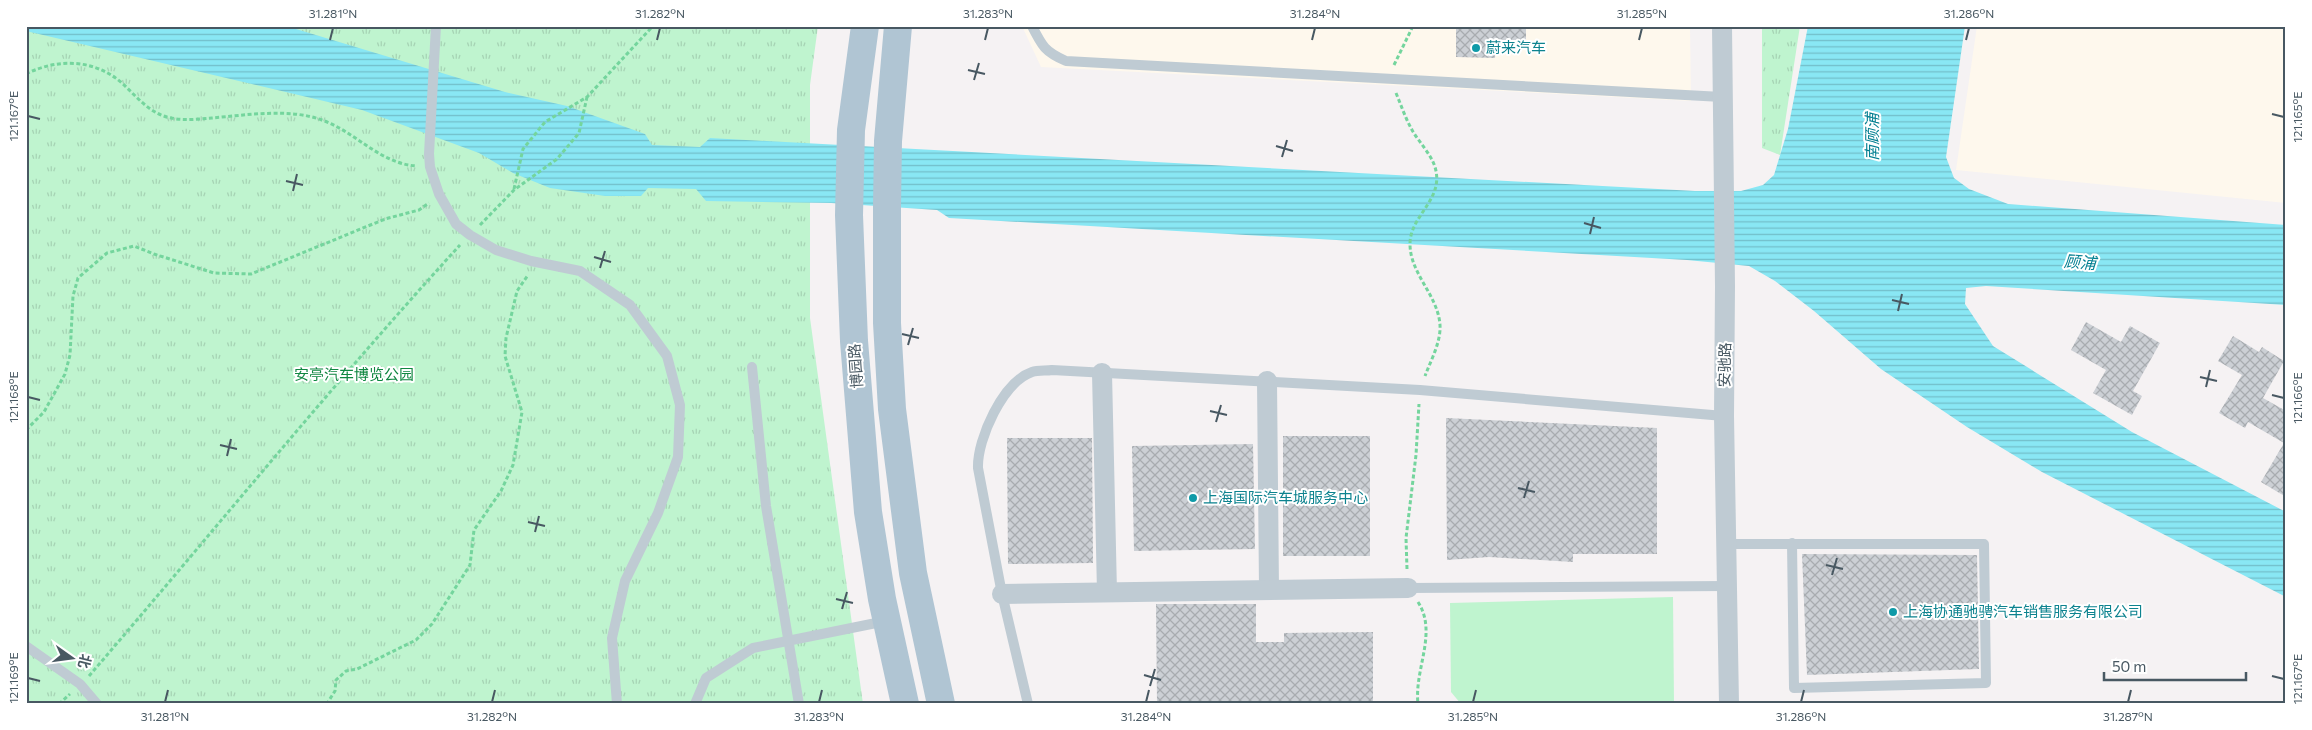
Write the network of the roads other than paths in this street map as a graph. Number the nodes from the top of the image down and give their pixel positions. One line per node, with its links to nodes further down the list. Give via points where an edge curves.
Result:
1 (866, 26): 18 (main road, 博园路, via 851,130 849,215 854,341 868,512)
2 (898, 26): 26 (main road, via 888,142 888,323 892,409 913,573)
3 (1032, 26): 6 (lane, via 1038,40 1050,54 1066,61)
4 (1722, 26): 6 (street, 安驰路)
5 (436, 29): 22 (lane, via 430,167 439,194 456,224 496,250 580,270 630,305 666,356 680,405 678,457 658,513 625,581 612,638)
6 (1722, 96): 10 (street, 安驰路)
7 (752, 367): 19 (lane, via 766,506)
8 (1102, 374): 9 (lane); 16 (street); 17 (lane, via 1052,370 1032,372 1016,382 1003,398 981,441 978,468)
9 (1267, 381): 10 (lane, via 1420,390); 15 (street)
10 (1724, 416): 12 (street, 安驰路)
11 (1792, 543): 11 (lane, via 1984,544 1986,683 1794,688); 12 (lane)
12 (1727, 544): 13 (street, 安驰路)
13 (1728, 586): 14 (lane); 28 (street, 安驰路)
14 (1408, 588): 15 (street)
15 (1269, 589): 16 (street)
16 (1107, 592): 17 (street)
17 (1002, 594): 27 (lane)
18 (887, 620): 19 (lane); 25 (main road, 博园路)
19 (788, 640): 23 (lane, via 753,648 706,678); 24 (lane)
20 (26, 646): 21 (lane, via 80,684)
21 (97, 704)
22 (617, 704)
23 (695, 704)
24 (799, 704)
25 (905, 704)
26 (941, 704)
27 (1028, 704)
28 (1729, 704)

